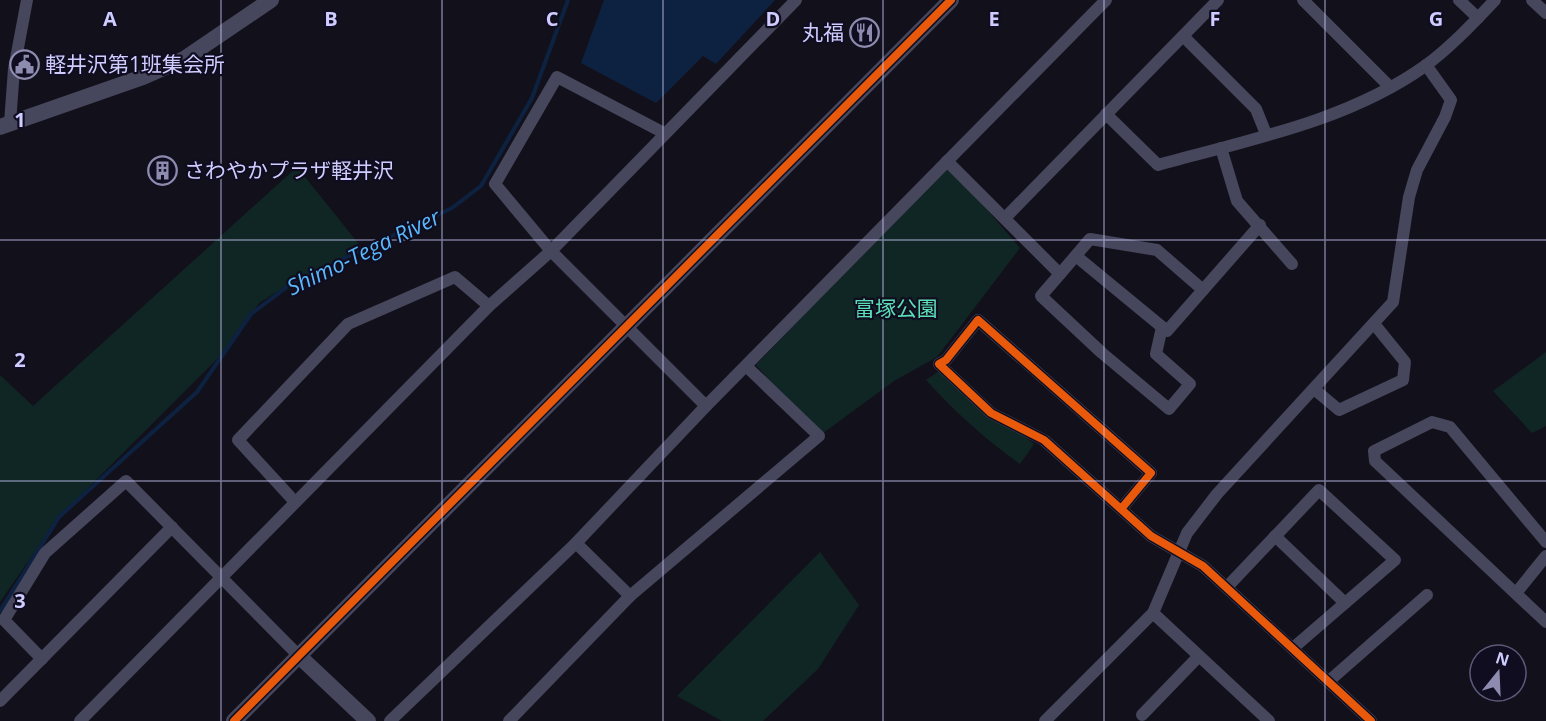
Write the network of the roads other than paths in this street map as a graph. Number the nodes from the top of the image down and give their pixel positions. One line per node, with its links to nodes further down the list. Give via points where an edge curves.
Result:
1 (27, 0): 17 (street)
2 (271, 0): 17 (street, via 184,59)
3 (796, 0): 18 (street)
4 (951, 0): 32 (street)
5 (1106, 0): 21 (street)
6 (1218, 0): 13 (street)
7 (1303, 0): 15 (street)
8 (1459, 0): 12 (street)
9 (1495, 0): 12 (street)
10 (1532, 0): 11 (street)
11 (1546, 13)
12 (1478, 18): 14 (street)
13 (1183, 36): 16 (street); 19 (street, via 1256,109)
14 (1426, 65): 15 (street); 30 (street, via 1451,100 1417,170 1409,197 1393,302)
15 (1390, 87): 19 (street, via 1345,110)
16 (1106, 114): 20 (street, via 1158,165); 22 (street)
17 (5, 125)
18 (664, 134): 24 (street); 24 (street, via 557,77 495,184)
19 (1266, 134): 20 (street)
20 (1221, 148): 23 (street, via 1237,201)
21 (946, 160): 22 (street); 33 (street)
22 (1005, 218): 27 (street)
23 (1260, 225): 26 (street); 28 (street)
24 (551, 251): 29 (street); 32 (street)
25 (1076, 256): 27 (street); 28 (street, via 1090,239 1157,250); 31 (street)
26 (1292, 264)
27 (1060, 274): 31 (street, via 1041,296 1169,409 1190,384 1156,354)
28 (1203, 290): 31 (street, via 1167,331)
29 (489, 306): 36 (street); 36 (street, via 455,277 348,324 238,440)
30 (1375, 325): 34 (street); 34 (street, via 1405,362 1403,380 1340,410)
31 (1162, 327)
32 (626, 328): 35 (street); 53 (street)
33 (746, 366): 35 (street); 48 (street, via 819,436)
34 (1314, 389): 42 (street, via 1217,494)
35 (706, 406): 41 (street)
36 (295, 502): 44 (street)
37 (1121, 509): 37 (street, via 1044,440 991,413 939,364 978,320 1151,473); 42 (street, via 1151,536)
38 (172, 527): 44 (street); 55 (street); 55 (street, via 126,481 45,554 3,620)
39 (1275, 536): 45 (street); 49 (street); 49 (street, via 1319,490 1395,560)
40 (1546, 542): 46 (street, via 1450,427 1432,422 1374,451 1375,461)
41 (576, 543): 48 (street); 62 (street)
42 (1178, 551): 45 (street); 50 (street)
43 (1546, 556): 46 (street)
44 (222, 577): 53 (street); 59 (street)
45 (1227, 586): 52 (street)
46 (1515, 593): 51 (street)
47 (1427, 595): 56 (street)
48 (630, 596): 63 (street)
49 (1345, 603): 52 (street)
50 (1153, 613): 54 (street); 64 (street)
51 (1546, 622)
52 (1293, 648): 56 (street)
53 (299, 656): 60 (street); 61 (street)
54 (1198, 656): 58 (street); 65 (street)
55 (42, 659): 57 (street)
56 (1329, 681): 66 (street)
57 (0, 701)
58 (1142, 715)
59 (80, 721)
60 (234, 721)
61 (368, 721)
62 (390, 721)
63 (509, 721)
64 (1045, 721)
65 (1269, 721)
66 (1371, 721)

